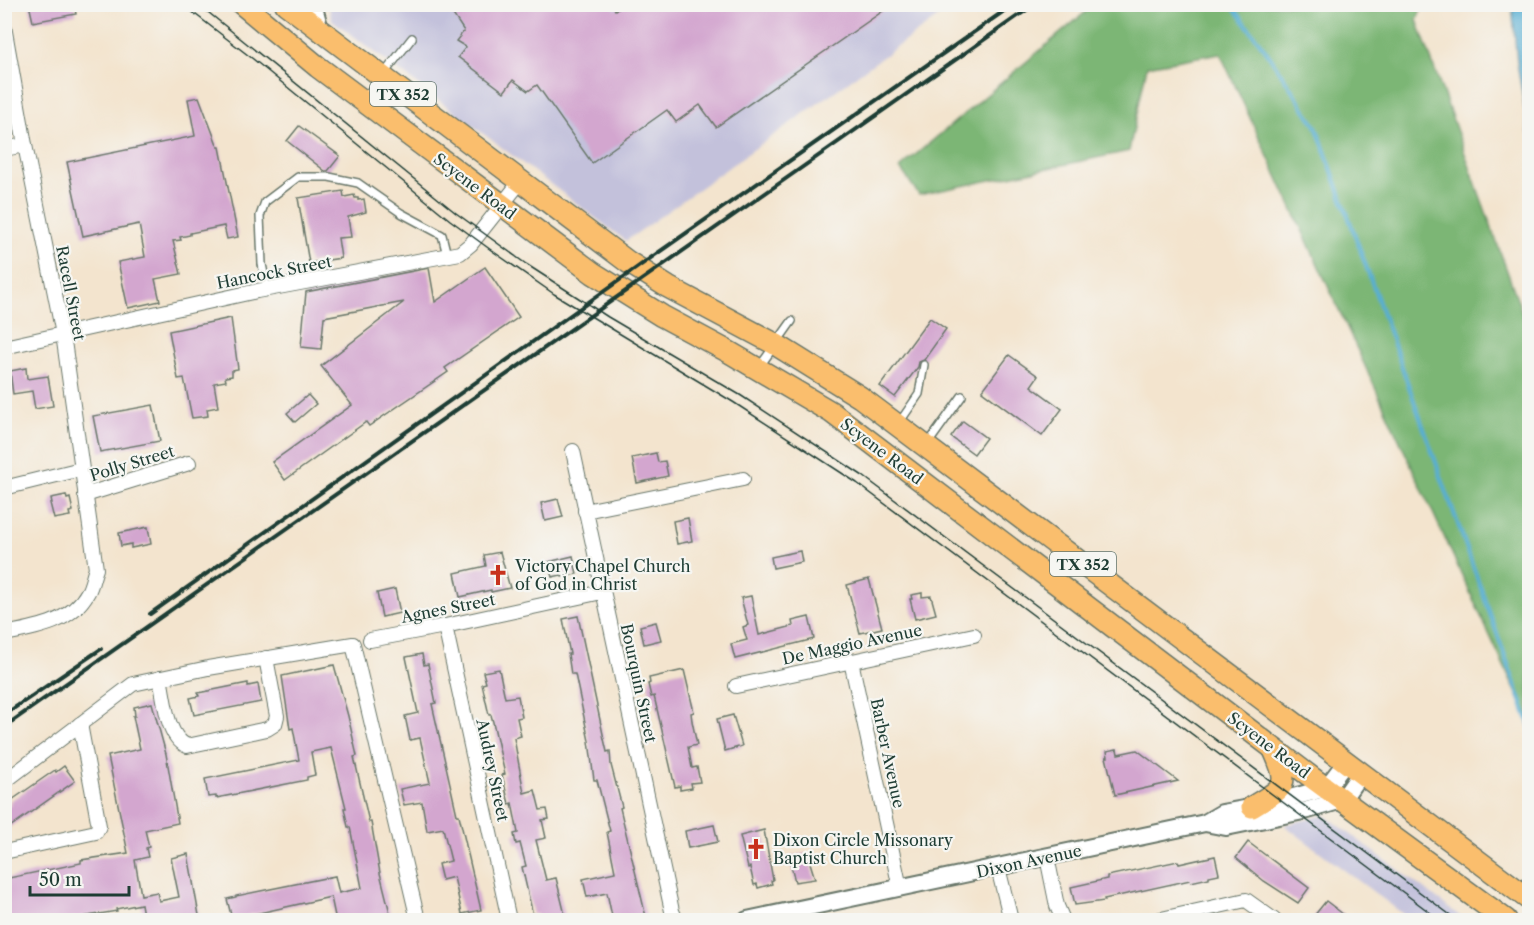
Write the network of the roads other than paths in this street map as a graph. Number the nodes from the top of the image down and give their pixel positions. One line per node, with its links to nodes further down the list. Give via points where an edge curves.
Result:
1 (242, 4): 8 (main road, Scyene Road / TX 352)
2 (286, 4): 5 (main road, Scyene Road / TX 352)
3 (313, 4): 5 (street)
4 (4, 26): 9 (street, Racell Street)
5 (321, 33): 7 (main road, Scyene Road / TX 352)
6 (412, 38): 7 (lane)
7 (381, 77): 8 (lane); 11 (main road, Scyene Road / TX 352)
8 (363, 101): 12 (main road, Scyene Road / TX 352)
9 (24, 145): 10 (street); 16 (street, Racell Street)
10 (4, 149)
11 (520, 182): 12 (street, Hancock Street); 17 (main road, Scyene Road / TX 352, via 628,262)
12 (502, 206): 13 (street, Hancock Street, via 471,244 460,253); 20 (main road, Scyene Road / TX 352, via 618,290)
13 (447, 255): 14 (street, Hancock Street); 14 (lane, via 442,235 358,183 329,177 298,177 265,202 260,216)
14 (267, 289): 16 (street, Hancock Street)
15 (792, 321): 17 (lane)
16 (63, 334): 18 (street, Hancock Street); 26 (street, Racell Street)
17 (775, 344): 20 (lane); 22 (main road, Scyene Road / TX 352, via 852,392)
18 (4, 347)
19 (924, 365): 22 (lane)
20 (759, 369): 24 (main road, Scyene Road / TX 352, via 831,412)
21 (962, 396): 22 (lane)
22 (912, 436): 24 (main road); 42 (main road, Scyene Road / TX 352)
23 (573, 451): 30 (street, Bourquin Street)
24 (894, 460): 41 (main road, Scyene Road / TX 352)
25 (189, 463): 29 (street, Polly Street)
26 (81, 469): 28 (street, Polly Street); 29 (street, Racell Street)
27 (742, 478): 30 (street)
28 (4, 488)
29 (85, 495): 33 (street, Racell Street, via 96,569 88,591 58,620)
30 (585, 511): 31 (street, Bourquin Street)
31 (602, 592): 32 (street, Agnes Street); 54 (street, Bourquin Street)
32 (445, 626): 35 (street, Agnes Street); 53 (street, Audrey Street)
33 (4, 634)
34 (974, 635): 37 (street, De Maggio Avenue)
35 (370, 640)
36 (266, 658): 38 (street); 38 (street, via 278,716 275,724 187,746 172,734); 52 (street, via 353,644)
37 (851, 661): 39 (street, De Maggio Avenue); 50 (street, Barber Avenue)
38 (160, 678): 40 (street, via 133,684)
39 (736, 686)
40 (80, 724): 43 (street); 47 (street, via 99,826 96,832)
41 (1274, 749): 44 (main road, Scyene Road / TX 352); 45 (main road, via 1282,768 1282,784 1274,795)
42 (1353, 767): 44 (street); 51 (main road, Scyene Road / TX 352)
43 (4, 782)
44 (1334, 794): 45 (street, Dixon Avenue); 46 (street, Dixon Avenue, via 1308,810 1226,826); 60 (main road, Scyene Road / TX 352)
45 (1252, 807): 46 (street, Dixon Avenue, via 1222,813)
46 (1205, 823): 48 (street, Dixon Avenue)
47 (4, 852)
48 (1047, 857): 49 (street, Dixon Avenue); 57 (street)
49 (998, 868): 50 (street, Dixon Avenue); 56 (street)
50 (900, 888): 55 (street, Dixon Avenue)
51 (1530, 900)
52 (418, 921)
53 (509, 921)
54 (676, 921)
55 (747, 921)
56 (1011, 921)
57 (1063, 921)
58 (1157, 921): 59 (street, via 1246,900)
59 (1274, 921)
60 (1506, 921)

